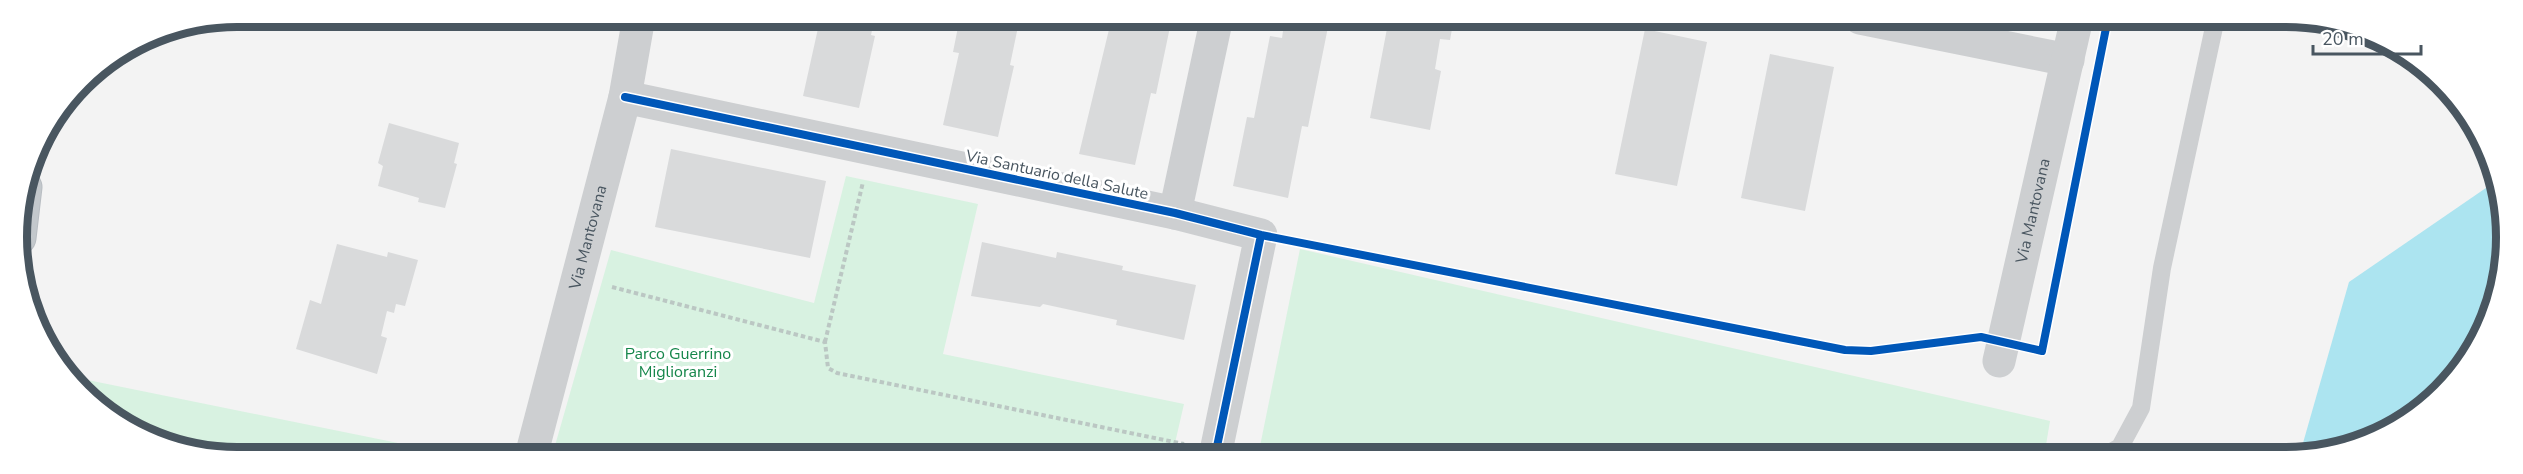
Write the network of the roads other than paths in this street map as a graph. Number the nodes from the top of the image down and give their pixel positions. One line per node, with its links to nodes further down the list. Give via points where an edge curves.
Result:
1 (637, 27): 7 (street, Via Mantovana)
2 (1215, 27): 8 (street)
3 (1904, 27): 6 (street)
4 (2075, 27): 6 (street, Via Mantovana)
5 (2214, 27): 12 (lane, via 2162,268 2141,408)
6 (2067, 60): 9 (street, Via Mantovana)
7 (625, 97): 8 (street, Via Santuario della Salute); 10 (street, Via Mantovana)
8 (1175, 213): 11 (street, Via Santuario della Salute, via 1261,235)
9 (1999, 361)
10 (533, 447)
11 (1217, 447)
12 (2120, 447)

